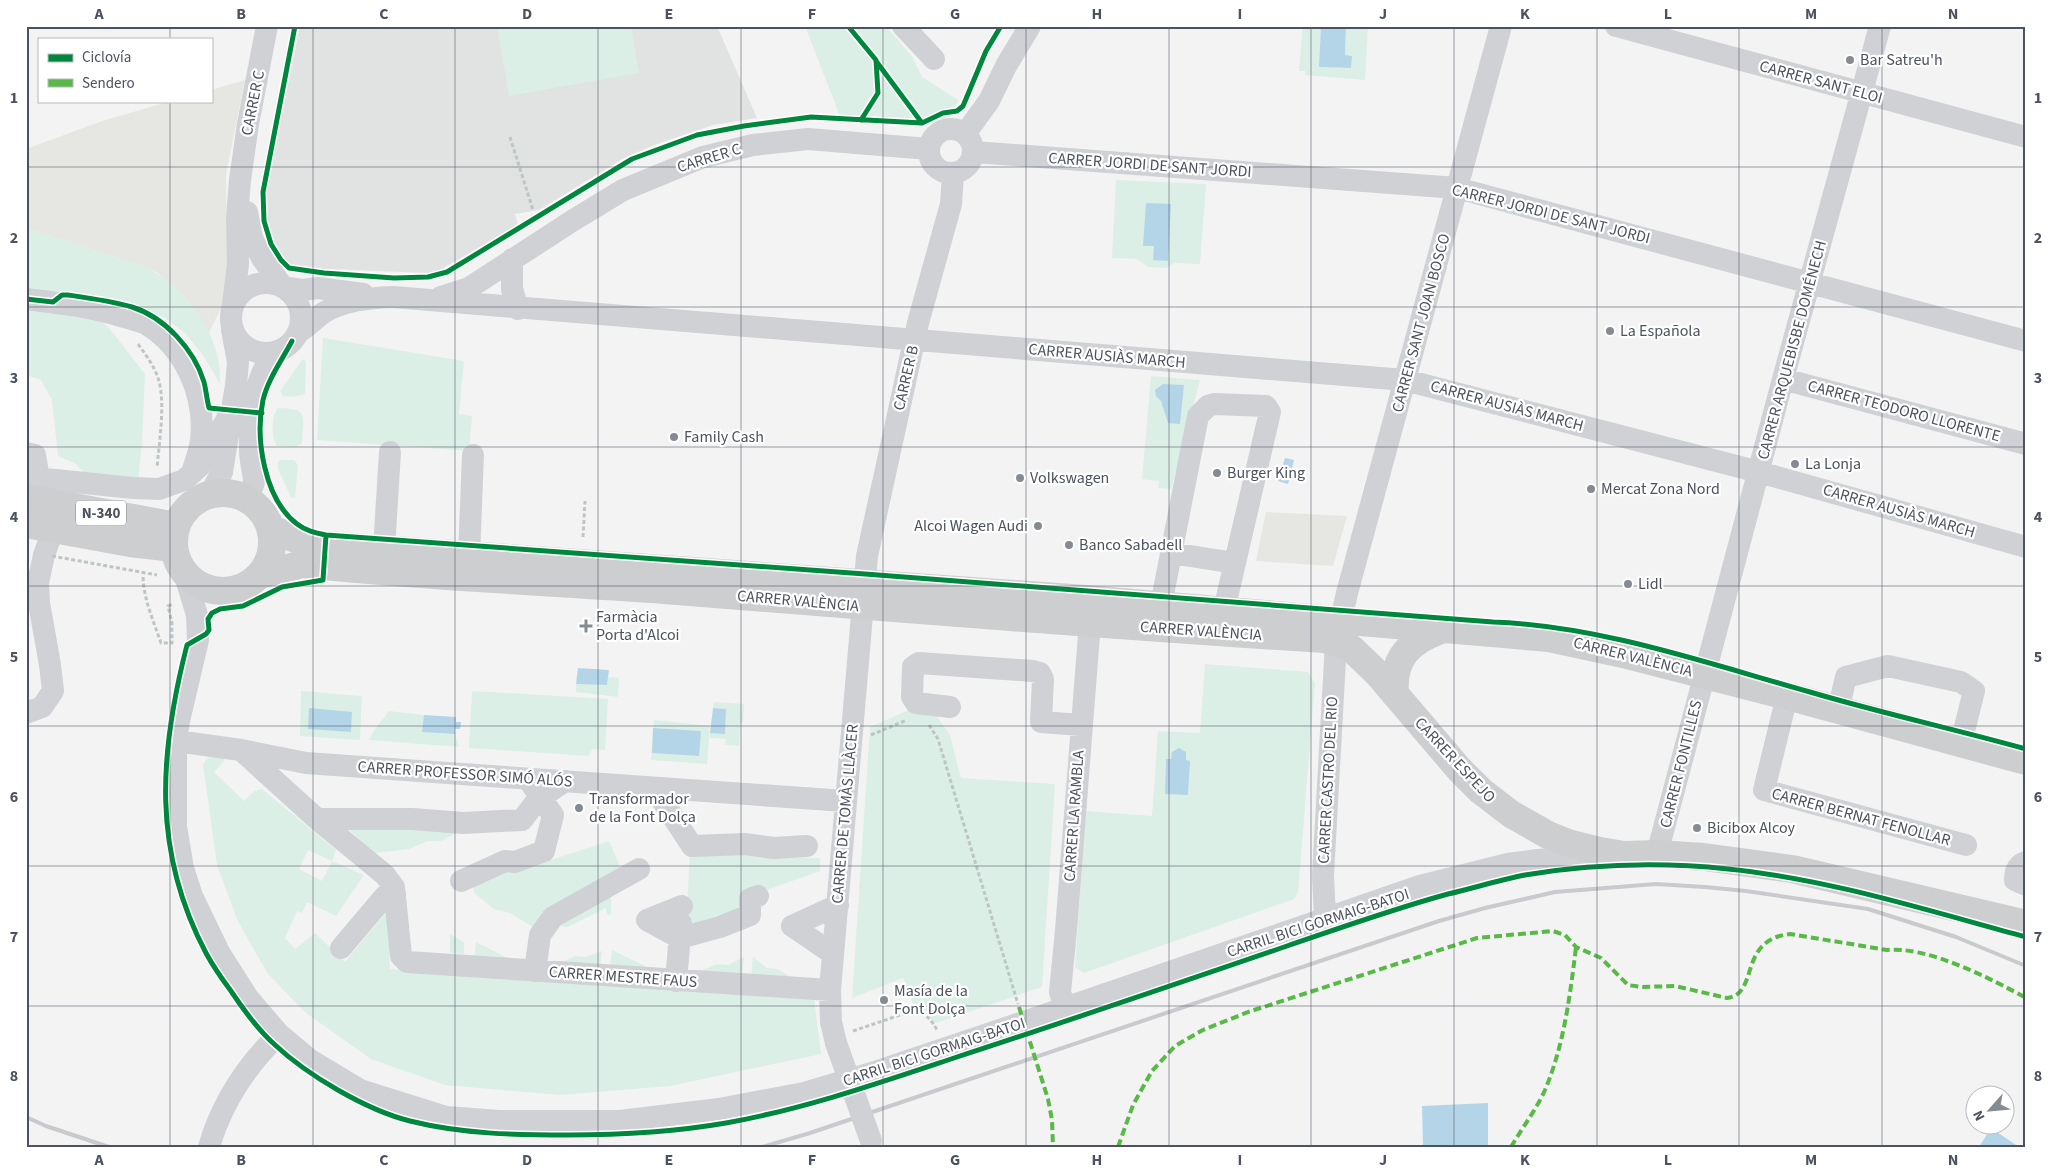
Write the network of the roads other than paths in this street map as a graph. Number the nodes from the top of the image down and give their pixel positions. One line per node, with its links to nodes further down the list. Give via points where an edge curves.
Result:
1 (267, 26): 14 (street, CARRER C)
2 (903, 26): 8 (street)
3 (1030, 26): 11 (street, via 1006,66)
4 (1501, 26): 15 (street, CARRER SANT JOAN BOSCO)
5 (1616, 26): 7 (street, CARRER SANT ELOI)
6 (1880, 26): 9 (street, CARRER ARQUEBISBE DOMÉNECH)
7 (1688, 35): 9 (street, CARRER SANT ELOI)
8 (934, 59)
9 (1862, 93): 10 (street, CARRER SANT ELOI); 17 (street, CARRER ARQUEBISBE DOMÉNECH)
10 (2026, 137)
11 (969, 142): 12 (street, via 955,129 945,130 932,139); 13 (street, via 970,164); 15 (street, CARRER JORDI DE SANT JORDI)
12 (929, 149): 13 (street, via 934,165 942,172); 16 (street, CARRER C, via 808,139 753,145 704,157 623,190)
13 (953, 174): 26 (street, CARRER B, via 951,204)
14 (240, 180): 18 (street, CARRER C, via 252,238 271,273); 22 (street, CARRER C, via 238,264)
15 (1457, 188): 17 (street, CARRER JORDI DE SANT JORDI); 30 (street, CARRER SANT JOAN BOSCO)
16 (512, 259): 21 (street, CARRER C, via 468,288); 23 (street, via 512,289)
17 (1810, 283): 27 (street, CARRER JORDI DE SANT JORDI); 29 (street, CARRER ARQUEBISBE DOMÉNECH)
18 (283, 287): 19 (street, CARRER C); 22 (street, via 271,282 248,286); 25 (street, via 298,303 301,313)
19 (390, 297): 21 (street, CARRER C); 25 (street, CARRER C, via 339,304)
20 (26, 299): 37 (street, via 88,308 132,319 145,324 169,343 194,383 201,412 201,442)
21 (433, 299): 23 (street, CARRER C)
22 (233, 304): 24 (street)
23 (518, 309): 26 (street, CARRER C)
24 (231, 326): 28 (street, via 243,345 263,353); 31 (street, via 238,362)
25 (298, 333): 28 (street, via 284,348)
26 (915, 341): 30 (street, CARRER AUSIÀS MARCH); 52 (street, CARRER B, via 875,513)
27 (2026, 341)
28 (274, 352): 40 (street, via 264,367 254,398 250,466 254,482)
29 (1783, 379): 32 (street, CARRER TEODORO LLORENTE); 36 (street, CARRER ARQUEBISBE DOMÉNECH)
30 (1405, 380): 36 (street, CARRER AUSIÀS MARCH); 57 (street, CARRER SANT JOAN BOSCO)
31 (232, 410): 37 (street, via 200,466); 39 (street, via 222,472)
32 (2026, 444)
33 (390, 452): 45 (street)
34 (26, 453): 38 (street, via 34,455)
35 (473, 455): 49 (street)
36 (1758, 472): 44 (street, CARRER AUSIÀS MARCH); 58 (street, CARRER ARQUEBISBE DOMÉNECH)
37 (192, 473): 38 (street, via 184,480 159,489)
38 (35, 484): 47 (main road, N-340, via 96,512)
39 (210, 494): 40 (main road, via 235,494); 47 (main road, via 189,506)
40 (246, 499): 42 (main road, via 263,514)
41 (26, 524): 43 (main road, N-340)
42 (271, 529): 45 (main road, CARRER VALÈNCIA, via 303,542); 51 (main road, via 272,550)
43 (53, 530): 47 (main road, N-340); 48 (street)
44 (2026, 547)
45 (384, 549): 49 (main road, CARRER VALÈNCIA)
46 (1172, 553): 50 (street); 50 (street, via 1198,416 1214,404 1266,406 1270,412); 53 (street)
47 (173, 555): 51 (main road, N-340, via 199,586 212,590 238,589); 65 (street, via 197,615 198,640)
48 (41, 556): 63 (street, via 39,603 53,691 42,707)
49 (469, 556): 52 (main road, CARRER VALÈNCIA)
50 (1235, 563): 54 (street)
51 (260, 575): 52 (main road, CARRER VALÈNCIA, via 303,564)
52 (863, 595): 53 (main road, CARRER VALÈNCIA); 55 (main road, CARRER VALÈNCIA, via 904,608); 74 (street, CARRER DE TOMÀS LLÀCER)
53 (1161, 605): 54 (main road, CARRER VALÈNCIA)
54 (1224, 610): 57 (main road, CARRER VALÈNCIA)
55 (1090, 622): 57 (main road, CARRER VALÈNCIA, via 1324,639); 64 (street, CARRER LA RAMBLA)
56 (1443, 629): 57 (main road, CARRER VALÈNCIA); 58 (main road, CARRER VALÈNCIA, via 1549,638); 59 (main road, CARRER VALÈNCIA, via 1415,642 1404,654 1394,678)
57 (1338, 630): 59 (main road, CARRER ESPEJO); 87 (street, CARRER CASTRO DEL RIO, via 1323,875)
58 (1704, 675): 60 (main road, CARRER VALÈNCIA); 78 (street, CARRER FONTILLES)
59 (1395, 694): 79 (main road, CARRER ESPEJO, via 1459,769 1504,810 1539,831 1568,843)
60 (1787, 696): 62 (main road, CARRER VALÈNCIA); 76 (street, CARRER BERNAT FENOLLAR, via 1764,790)
61 (950, 707): 64 (street, via 916,703 912,697 912,667 919,663 1040,673 1043,679 1041,722)
62 (1838, 710): 66 (main road, CARRER VALÈNCIA); 66 (street, via 1846,677 1888,666 1961,682 1974,691)
63 (26, 713)
64 (1081, 725): 95 (street, CARRER LA RAMBLA, via 1060,992)
65 (176, 741): 67 (street, CARRER PROFESSOR SIMÓ ALÓS); 96 (street, via 176,826 183,868 192,896 219,952 248,998)
66 (1961, 743): 68 (main road, CARRER VALÈNCIA)
67 (241, 750): 69 (street, CARRER PROFESSOR SIMÓ ALÓS); 75 (street)
68 (2026, 761)
69 (306, 763): 70 (street, CARRER PROFESSOR SIMÓ ALÓS); 75 (street, via 299,767 294,786)
70 (527, 778): 71 (street, CARRER PROFESSOR SIMÓ ALÓS); 73 (street)
71 (565, 781): 72 (street, CARRER PROFESSOR SIMÓ ALÓS); 73 (street)
72 (654, 788): 74 (street, CARRER PROFESSOR SIMÓ ALÓS); 77 (street, via 692,846)
73 (540, 798): 75 (street, via 522,820 463,823); 82 (street, via 553,815 544,851 515,862 505,861)
74 (845, 801): 85 (street, CARRER DE TOMÀS LLÀCER)
75 (309, 811): 84 (street, via 380,869 391,882)
76 (1966, 845)
77 (807, 846)
78 (1657, 854): 79 (main road, CARRER ESPEJO); 88 (main road, CARRER ESPEJO, via 1792,869)
79 (1624, 855): 87 (street, via 1508,864 1420,886)
80 (2026, 862): 83 (street, via 2014,873 2015,880)
81 (639, 869): 92 (street, via 553,917 540,935)
82 (461, 881)
83 (2026, 885)
84 (395, 894): 90 (street, via 385,896); 92 (street, CARRER MESTRE FAUS, via 401,956 405,961)
85 (838, 905): 91 (street, CARRER DE TOMÀS LLÀCER); 91 (street, via 792,926)
86 (752, 912): 89 (street, via 720,927)
87 (1324, 919): 95 (street)
88 (2026, 924)
89 (680, 938): 89 (street, via 683,902 647,920); 93 (street)
90 (342, 948)
91 (833, 954): 94 (street, CARRER DE TOMÀS LLÀCER)
92 (535, 971): 93 (street, CARRER MESTRE FAUS)
93 (676, 981): 94 (street, CARRER MESTRE FAUS)
94 (830, 990): 97 (street, CARRER DE TOMÀS LLÀCER, bridge, via 830,1022)
95 (1065, 1008): 96 (street, via 804,1093 719,1109 620,1121 499,1121 446,1117 360,1090 310,1060)
96 (279, 1034): 98 (street, via 245,1071 219,1120)
97 (873, 1144)
98 (210, 1147)

